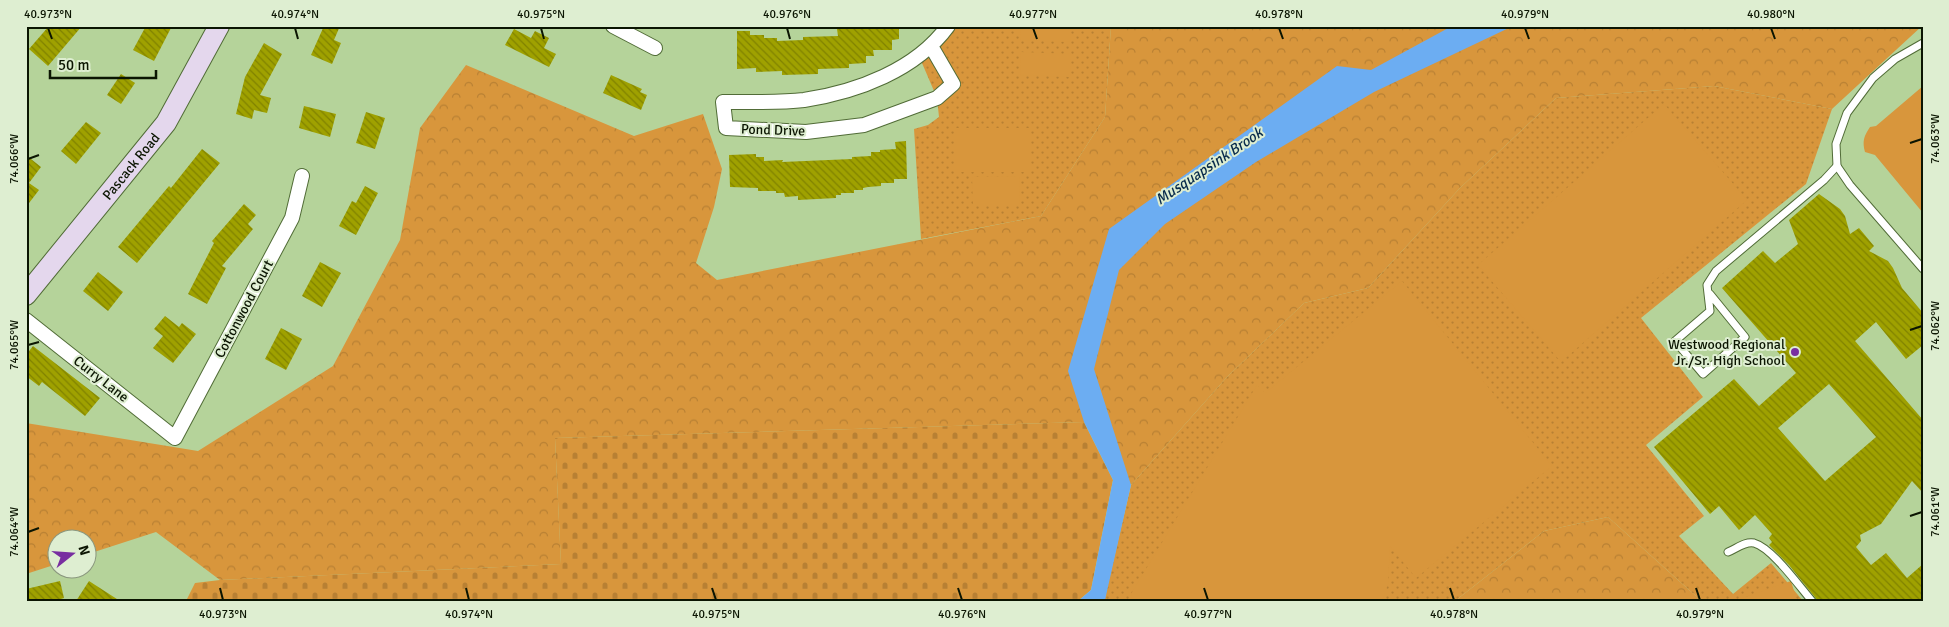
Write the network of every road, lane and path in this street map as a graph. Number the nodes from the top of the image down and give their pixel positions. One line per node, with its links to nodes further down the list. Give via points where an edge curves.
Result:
1 (219, 26): 11 (street, Pascack Road, via 166,123)
2 (613, 26): 6 (street)
3 (948, 26): 5 (street, Pond Drive)
4 (1923, 42): 7 (lane, via 1895,59 1873,78 1847,113 1836,144)
5 (931, 46): 5 (street, Pond Drive, via 953,84 937,98 864,125 806,132 726,128 723,102 804,100 833,94 894,71)
6 (655, 48)
7 (1837, 166): 9 (lane); 10 (lane, via 1716,271 1707,285)
8 (302, 176): 13 (street, Cottonwood Court, via 292,218)
9 (1923, 269)
10 (1710, 294): 10 (lane, via 1710,311 1675,341 1703,374 1745,338)
11 (26, 295)
12 (26, 320): 13 (street, Curry Lane)
13 (175, 438)
14 (1728, 552): 15 (lane, via 1754,543 1772,553)
15 (1812, 601)

